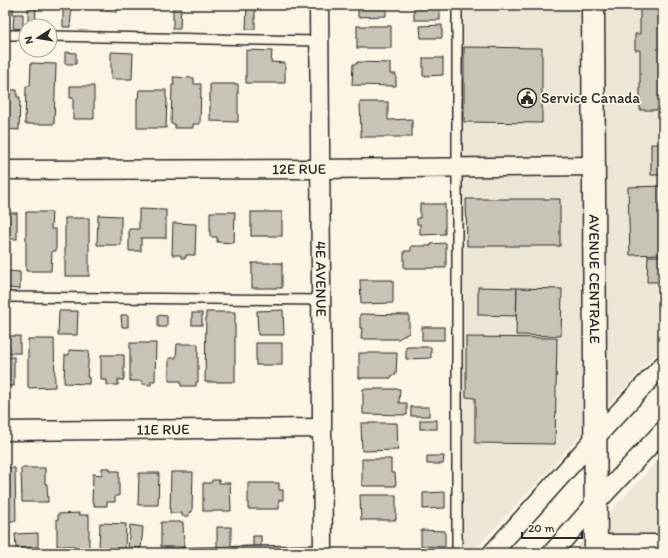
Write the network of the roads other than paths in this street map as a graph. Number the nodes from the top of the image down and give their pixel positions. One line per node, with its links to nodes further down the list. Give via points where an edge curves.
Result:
1 (319, 5): 7 (street, 4E AVENUE)
2 (457, 5): 9 (lane)
3 (593, 5): 8 (street, AVENUE CENTRALE)
4 (5, 35): 5 (lane)
5 (18, 35)
6 (58, 36): 7 (lane)
7 (319, 41): 10 (street, 4E AVENUE)
8 (594, 166): 9 (street, 12E RUE); 18 (street, AVENUE CENTRALE)
9 (457, 168): 10 (street, 12E RUE); 24 (lane)
10 (320, 169): 11 (street, 12E RUE); 13 (street, 4E AVENUE)
11 (5, 170)
12 (5, 297): 13 (lane)
13 (321, 300): 15 (street, 4E AVENUE)
14 (663, 366): 18 (street)
15 (321, 428): 16 (street, 11E RUE); 22 (street, 4E AVENUE)
16 (5, 431)
17 (663, 431): 19 (street)
18 (595, 438): 19 (street, AVENUE CENTRALE); 25 (street)
19 (596, 502): 21 (street, AVENUE CENTRALE); 26 (street)
20 (663, 544): 21 (street)
21 (596, 549)
22 (323, 551): 23 (lane)
23 (184, 553)
24 (457, 553)
25 (492, 553)
26 (552, 553)

